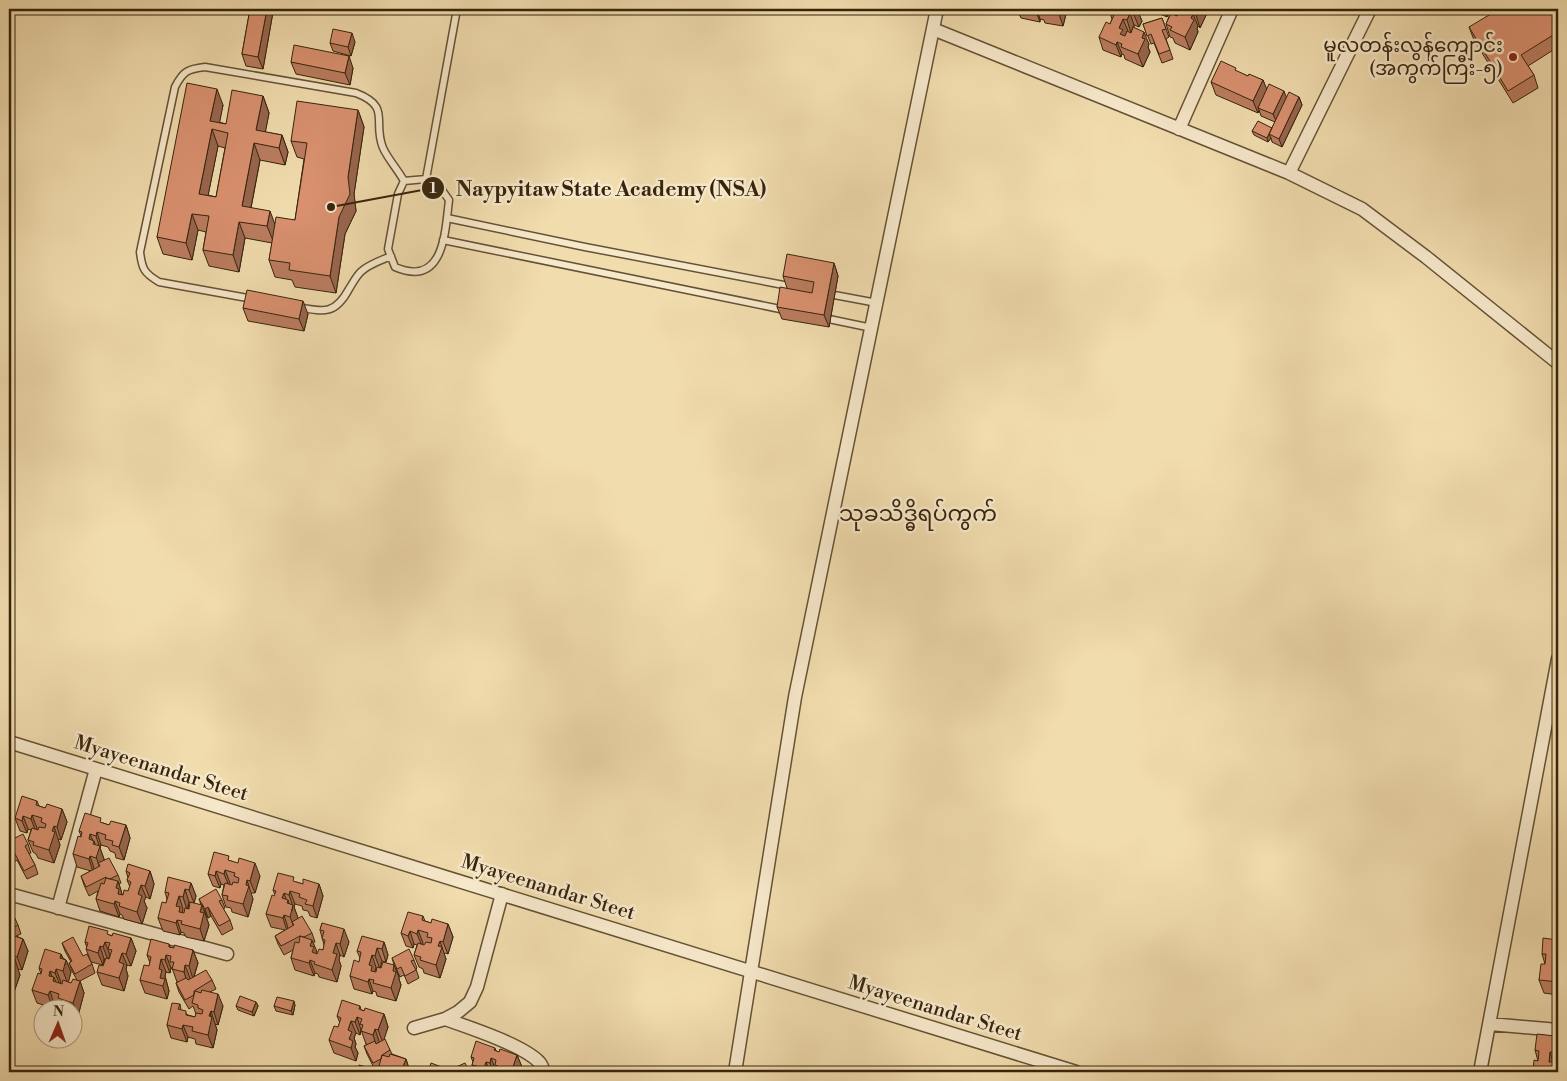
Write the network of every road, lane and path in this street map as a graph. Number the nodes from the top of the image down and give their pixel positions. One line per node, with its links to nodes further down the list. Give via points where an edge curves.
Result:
1 (457, 9): 8 (lane)
2 (937, 9): 5 (street)
3 (1232, 9): 6 (street)
4 (1370, 9): 7 (street)
5 (933, 29): 6 (street); 16 (street)
6 (1178, 129): 7 (street)
7 (1289, 173): 21 (street, via 1362,209)
8 (426, 179): 9 (lane); 10 (lane, via 437,183 449,200)
9 (404, 181): 12 (lane, via 398,194 388,249); 15 (lane, via 383,148 377,107 370,99 356,93 205,67 191,69 181,76 175,87 140,252 142,265 148,276 159,282)
10 (447, 218): 11 (lane); 13 (lane, via 585,248)
11 (443, 240): 12 (lane, via 437,259 430,268 420,272 395,267); 18 (lane)
12 (391, 256): 17 (lane, via 362,270 334,309 320,311)
13 (799, 288)
14 (818, 292): 16 (lane)
15 (263, 301)
16 (877, 303): 20 (street)
17 (292, 306)
18 (794, 312)
19 (814, 316): 20 (lane)
20 (872, 328): 29 (street, via 796,697)
21 (1558, 363)
22 (1558, 659): 31 (street)
23 (9, 742): 24 (street, Myayeenandar Steet)
24 (96, 768): 26 (street, Myayeenandar Steet); 27 (street)
25 (9, 894): 27 (street)
26 (502, 894): 29 (street, Myayeenandar Steet); 30 (street, via 477,987 470,1002)
27 (58, 908): 28 (street)
28 (227, 954)
29 (751, 971): 35 (street); 36 (street, Myayeenandar Steet)
30 (445, 1019): 32 (street); 34 (street, via 522,1050 539,1062)
31 (1490, 1024): 33 (street); 37 (street)
32 (414, 1028)
33 (1558, 1030)
34 (544, 1072)
35 (735, 1072)
36 (1076, 1072)
37 (1480, 1072)

